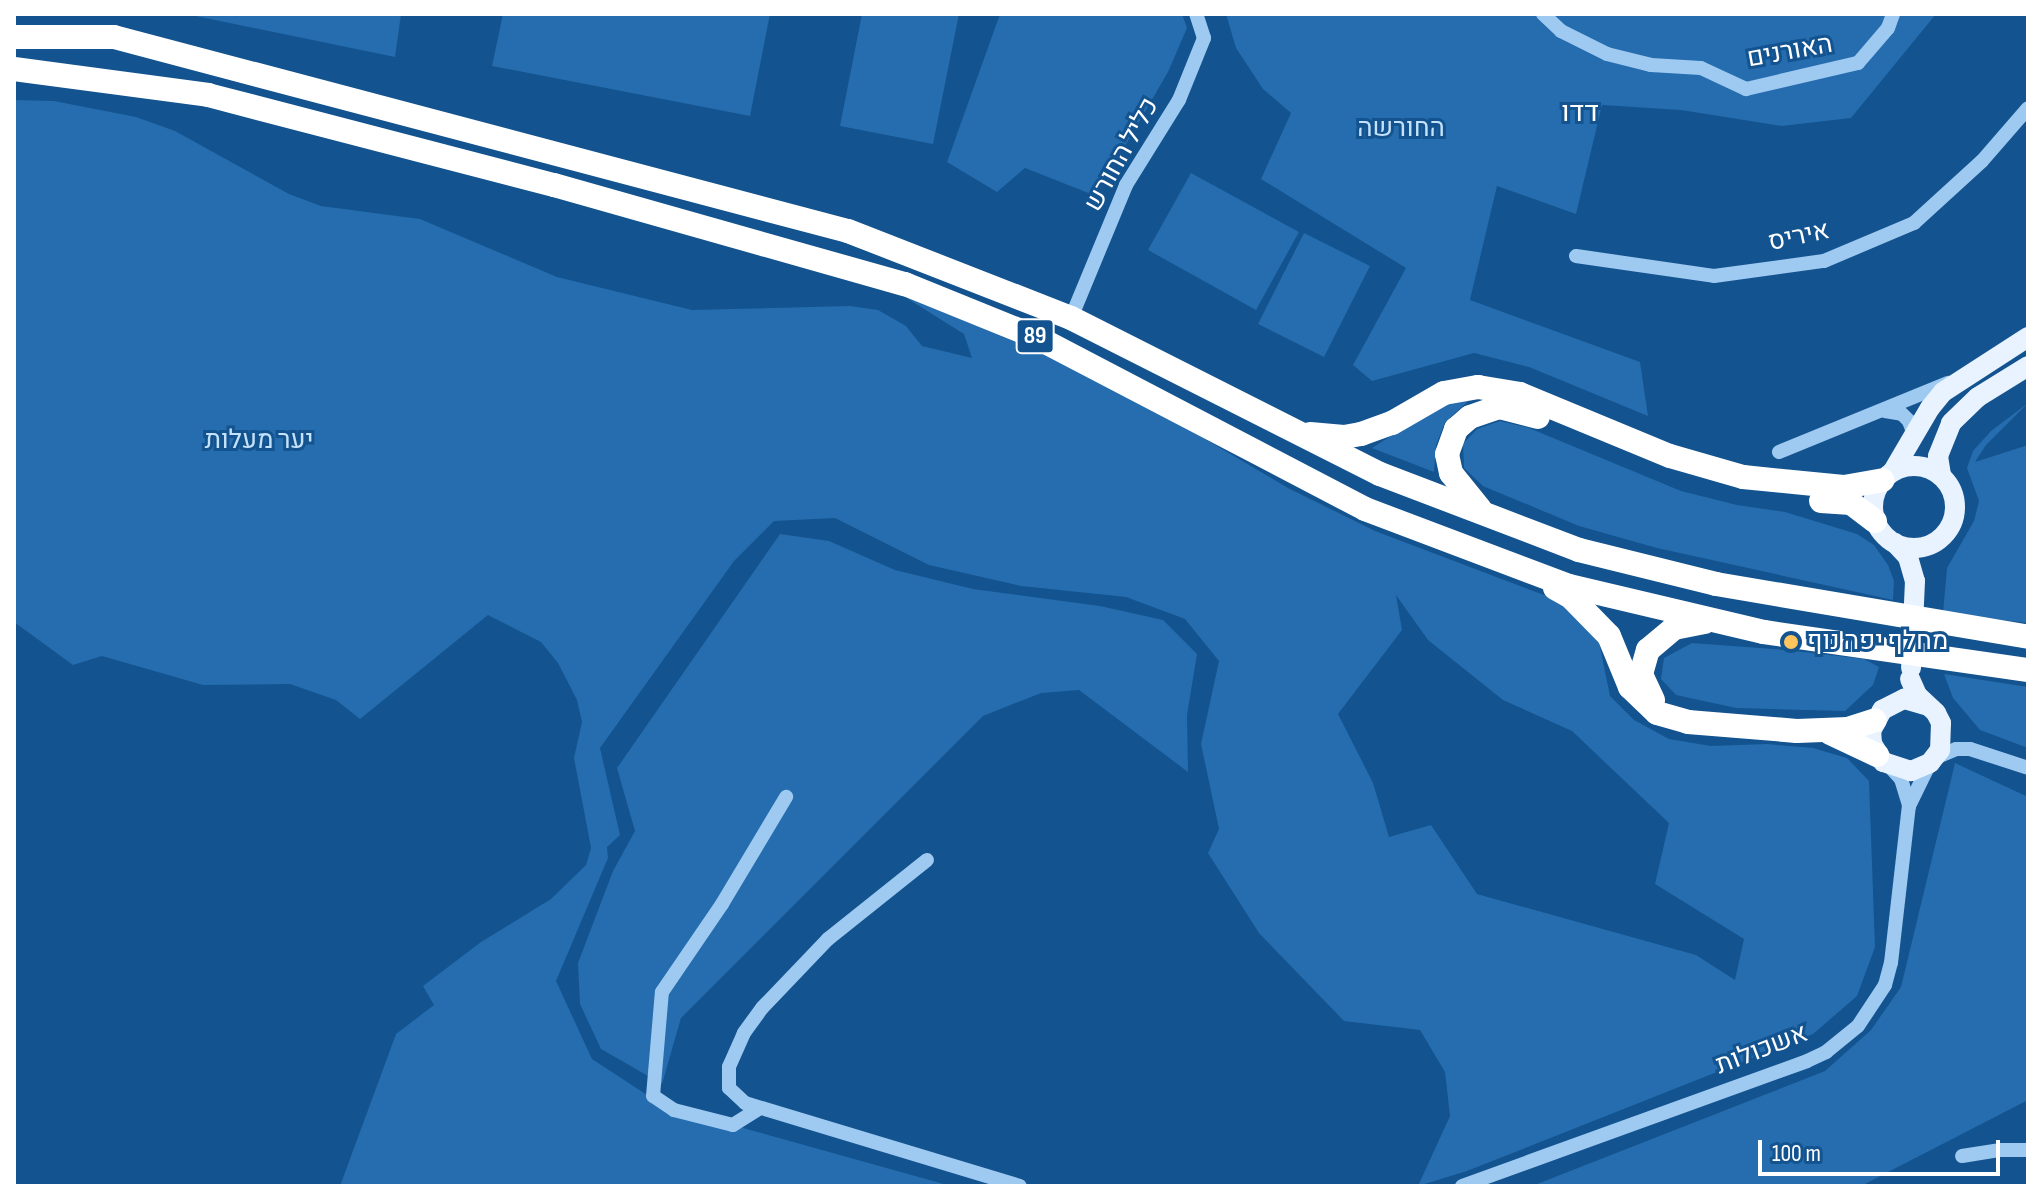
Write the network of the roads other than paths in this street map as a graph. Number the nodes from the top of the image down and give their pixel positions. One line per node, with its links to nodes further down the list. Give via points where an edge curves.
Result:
1 (1196, 14): 8 (street, כליל החורש, via 1204,38 1179,100 1126,185)
2 (1543, 14): 3 (street, האורנים, via 1561,31 1607,54 1651,65 1701,68 1746,89 1858,63 1888,28)
3 (1893, 14)
4 (14, 37): 8 (highway, 89, via 114,37 433,120 848,231)
5 (14, 69): 22 (highway, 89, via 208,95 905,284 1038,338 1365,509)
6 (2028, 108): 7 (street, איריס, via 1982,161 1914,223 1824,261 1714,276)
7 (1576, 256)
8 (1071, 318): 13 (highway, 89)
9 (2028, 337): 11 (main road)
10 (2028, 366): 16 (main road, via 1978,397 1951,423 1938,456)
11 (1963, 376): 12 (street); 14 (main road, via 1930,408)
12 (1885, 411): 14 (street, via 1902,414); 15 (street)
13 (1291, 431): 17 (highway, via 1361,434 1444,393 1478,387 1520,394 1718,471 1844,487); 18 (highway, 89)
14 (1914, 435): 17 (main road)
15 (1779, 452)
16 (1941, 475): 17 (main road, via 1917,465); 20 (main road, via 1956,508 1948,532)
17 (1888, 476): 19 (main road, via 1875,493)
18 (1495, 520): 19 (highway, via 1461,489 1447,454 1463,423 1499,407 1534,416 1685,478 1740,492 1851,503); 25 (highway, 89, via 1627,564 1716,584)
19 (1875, 521): 21 (main road)
20 (1938, 540): 21 (main road, via 1917,548); 23 (main road, via 1925,557)
21 (1895, 543): 23 (main road, via 1908,557)
22 (1521, 570): 24 (highway, 89); 31 (highway, via 1571,597 1599,624 1617,650 1630,687 1646,706)
23 (1915, 588): 27 (main road)
24 (1710, 620): 26 (highway, 89); 31 (highway, via 1663,634 1643,662 1648,694)
25 (2028, 637)
26 (2028, 670)
27 (1910, 676): 28 (main road); 29 (main road)
28 (1892, 702): 29 (main road, via 1904,699); 30 (main road)
29 (1928, 706): 32 (main road)
30 (1875, 720): 33 (highway); 36 (main road, via 1871,731)
31 (1688, 722): 33 (highway)
32 (1941, 723): 34 (street); 35 (main road, via 1942,741)
33 (1820, 731): 36 (highway, via 1845,737)
34 (1970, 749): 35 (street); 37 (street)
35 (1932, 760): 36 (main road, via 1911,771); 39 (street, אשכולות)
36 (1884, 761): 39 (street, via 1901,779)
37 (2028, 768)
38 (786, 797): 41 (street, via 662,992 653,1096 674,1110 733,1125)
39 (1909, 806): 45 (street, אשכולות, via 1885,985 1871,1011 1841,1041 1807,1061)
40 (927, 860): 41 (street, via 828,939 744,1033 729,1067 729,1088)
41 (760, 1108): 44 (street)
42 (2028, 1150): 43 (street)
43 (1962, 1156)
44 (1020, 1186)
45 (1462, 1186)

